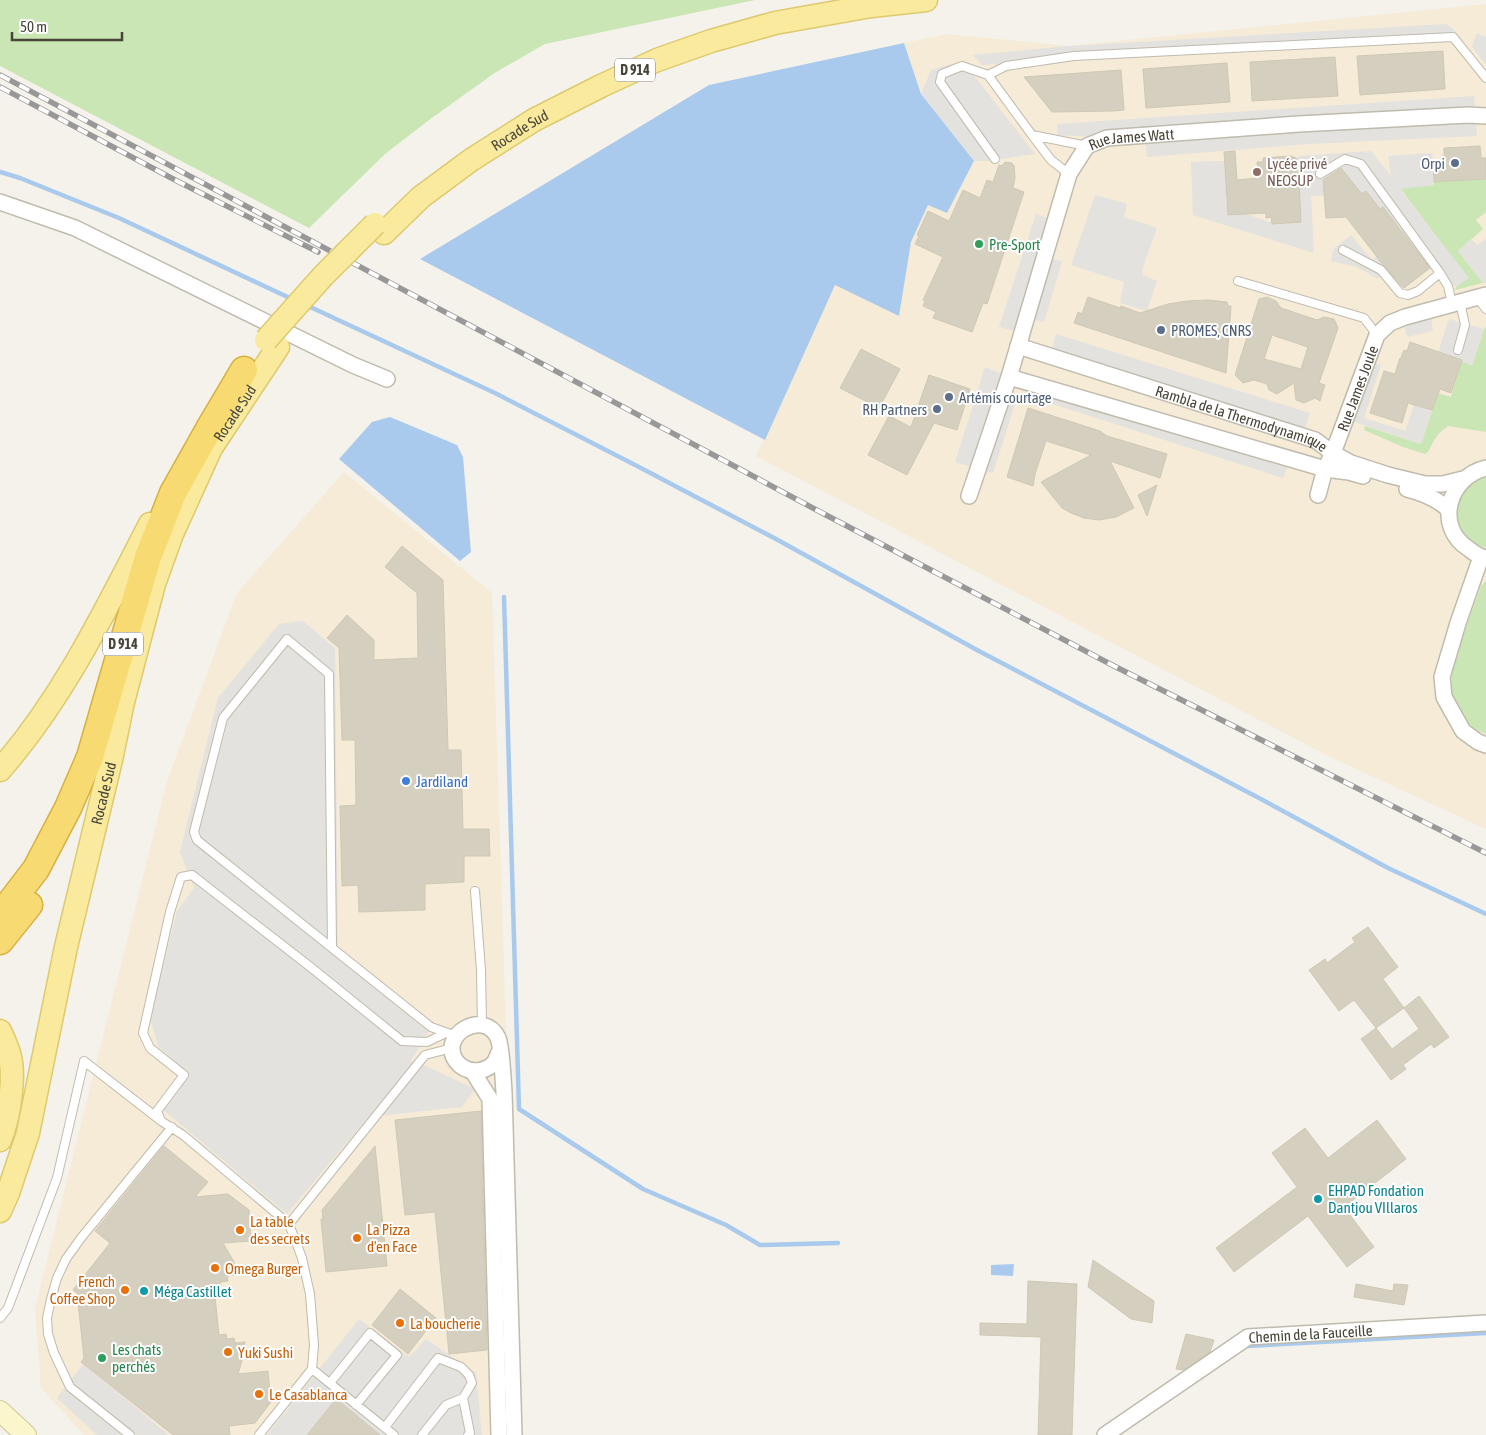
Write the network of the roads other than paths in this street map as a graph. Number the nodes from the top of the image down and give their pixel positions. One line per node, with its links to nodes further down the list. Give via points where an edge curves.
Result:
1 (837, 0): 12 (main road, Rocade Sud / D 914, via 773,11 708,29 596,77 528,112 466,152 416,190)
2 (926, 0): 12 (main road, Rocade Sud / D 914, via 775,23 657,60 534,120 471,160)
3 (988, 74): 4 (lane, via 1006,66 1074,56 1453,37); 6 (lane); 8 (lane, via 962,66 942,74 940,82)
4 (1486, 78)
5 (1486, 116): 7 (street, Rue James Watt, via 1299,124 1117,137)
6 (1032, 135): 7 (lane); 9 (lane, via 1051,160)
7 (1087, 146): 9 (street, Rue James Watt)
8 (995, 159)
9 (1070, 174): 20 (street, Rue James Watt)
10 (1320, 174): 14 (lane, via 1345,159 1361,164)
11 (0, 202): 24 (street, via 75,228)
12 (380, 228): 19 (main road, Rocade Sud / D 914, bridge, via 323,276)
13 (1343, 250): 14 (lane, via 1381,270 1400,294 1418,291)
14 (1440, 273): 17 (lane)
15 (1238, 281): 18 (lane, via 1364,318)
16 (1483, 300): 17 (street, Rue James Joule)
17 (1456, 303): 18 (street, Rue James Joule, via 1404,316); 21 (lane, via 1465,325)
18 (1377, 334): 25 (street, Rue James Joule)
19 (272, 344): 22 (main road, Rocade Sud / D 914); 33 (main road, Rocade Sud / D 914, via 212,448 172,534 154,584)
20 (1018, 346): 23 (street, Rue James Watt); 25 (street, Rambla de la Thermodynamique, via 1315,440)
21 (1458, 350)
22 (244, 370): 35 (main road, Rocade Sud / D 914, via 190,447 58,694); 37 (highway, D 914, via 174,493 148,557 90,757 68,808)
23 (1009, 377): 27 (street, Rambla de la Thermodynamique); 30 (street, Rue James Watt)
24 (387, 379)
25 (1333, 453): 27 (street, Rue James Joule); 28 (street, Rambla de la Thermodynamique, via 1351,463 1426,484)
26 (1486, 468): 28 (street, Rambla de la Thermodynamique)
27 (1324, 469): 29 (street, Rue James Joule); 31 (street, Rambla de la Thermodynamique, via 1349,472 1425,494 1439,500)
28 (1463, 479): 31 (street)
29 (1318, 495)
30 (969, 496)
31 (1448, 509): 32 (street, via 1450,526 1460,544)
32 (1483, 558): 34 (street, via 1442,677 1444,696 1463,731)
33 (123, 702): 37 (highway, D 914, via 79,822 50,878); 47 (main road, Rocade Sud / D 914, via 66,947 28,1133)
34 (1486, 745)
35 (0, 770)
36 (475, 891): 39 (lane)
37 (1, 932)
38 (332, 947): 38 (lane, via 328,674 287,639 223,718 194,832 197,840); 41 (lane, via 431,1027)
39 (482, 1025): 41 (street, via 467,1026); 42 (street, via 492,1030)
40 (0, 1031): 46 (main road, via 10,1054 12,1085)
41 (451, 1039): 43 (street, via 455,1059); 44 (lane, via 402,1041 192,875 181,877 143,1033 150,1048 184,1076 157,1111); 48 (lane, via 425,1055)
42 (500, 1050): 43 (street, via 494,1063); 64 (street)
43 (473, 1072): 63 (street, via 490,1099)
44 (161, 1121): 45 (lane); 49 (lane, via 84,1061 58,1178 8,1308)
45 (172, 1127): 48 (lane); 59 (lane, via 66,1259 50,1299 47,1318 54,1353 70,1387)
46 (0, 1140)
47 (0, 1211)
48 (289, 1224): 51 (lane, via 302,1258 310,1294 314,1345)
49 (0, 1318)
50 (1486, 1323): 65 (street, Chemin de la Fauceille, via 1248,1337)
51 (312, 1369): 52 (lane); 60 (lane)
52 (330, 1383): 54 (lane); 54 (lane, via 370,1333 397,1354)
53 (463, 1398): 56 (lane, via 472,1383 469,1375 461,1367 438,1358); 57 (lane); 62 (lane, via 446,1405)
54 (356, 1404): 56 (lane)
55 (0, 1411): 58 (main road)
56 (385, 1427): 61 (lane)
57 (469, 1434)
58 (26, 1435)
59 (130, 1435)
60 (259, 1435)
61 (394, 1435)
62 (422, 1435)
63 (499, 1435)
64 (514, 1435)
65 (1105, 1435)

